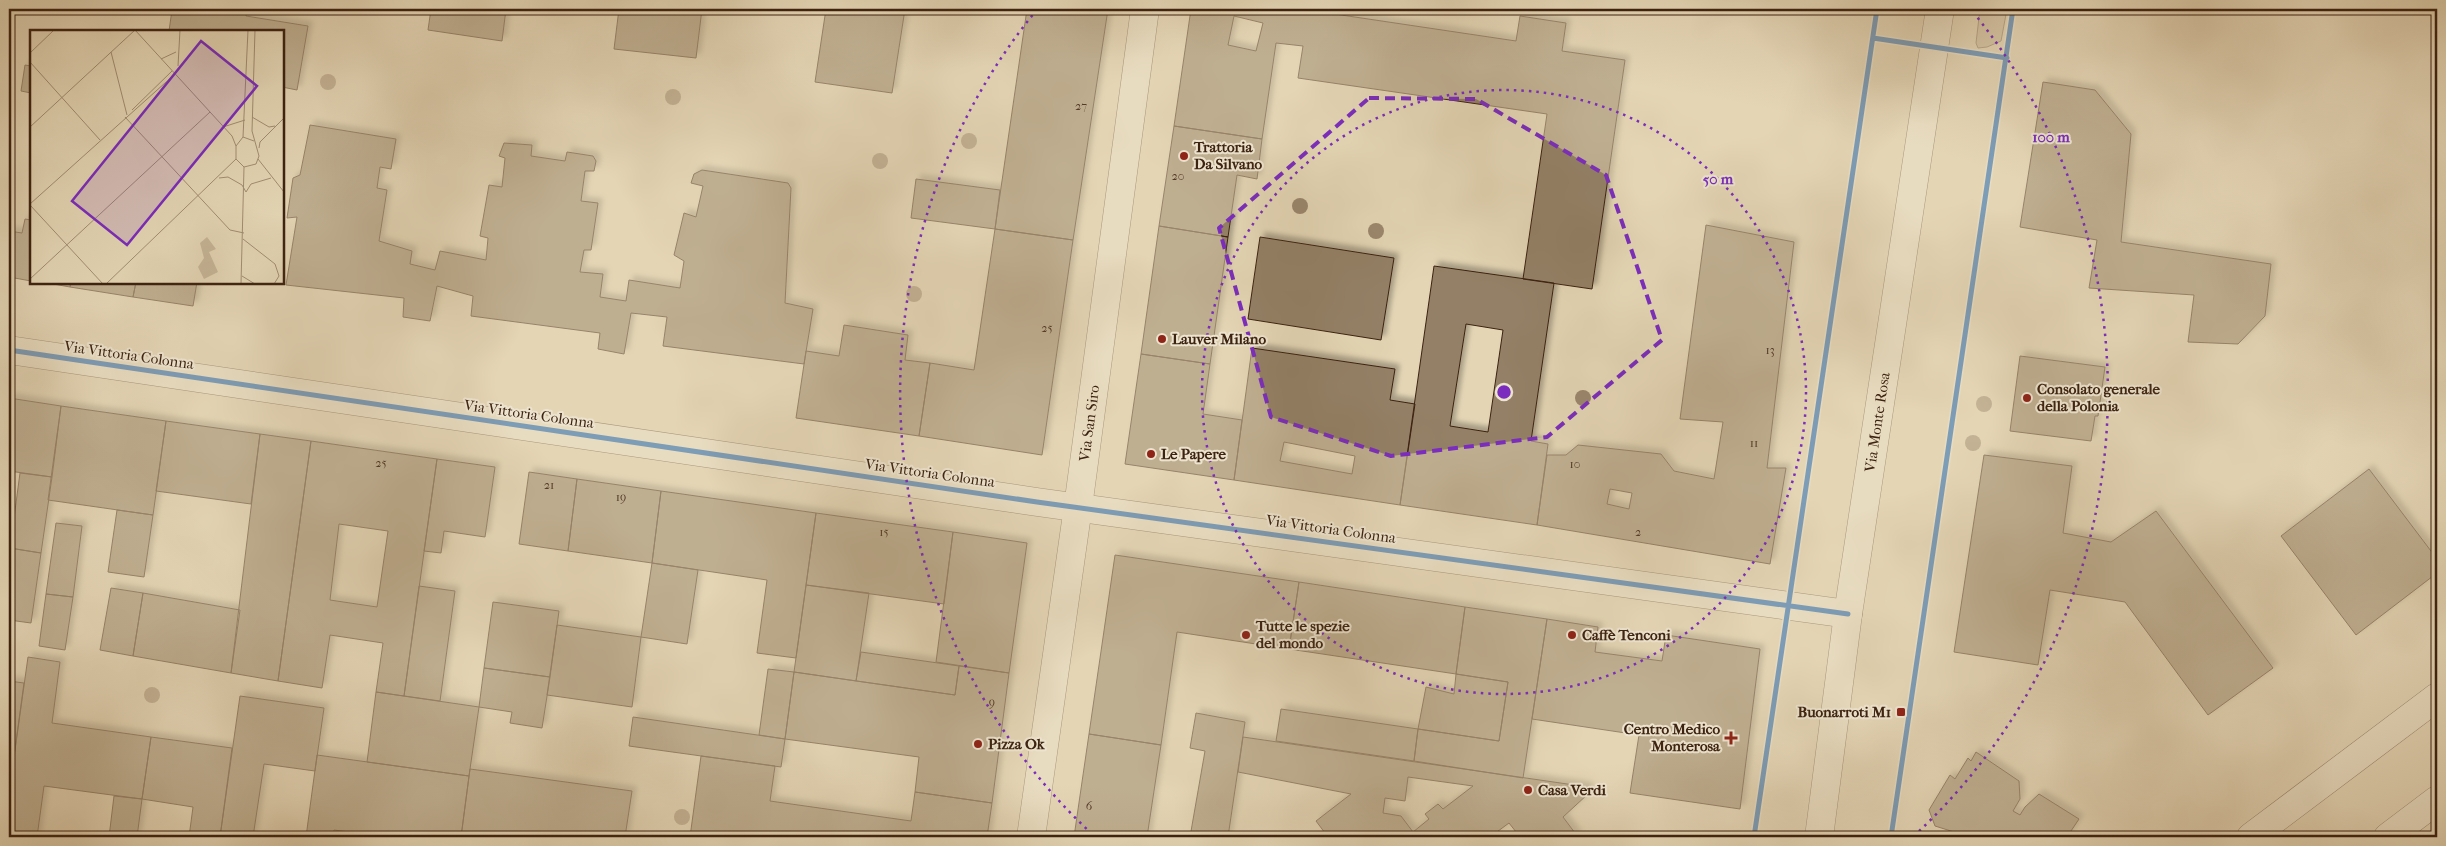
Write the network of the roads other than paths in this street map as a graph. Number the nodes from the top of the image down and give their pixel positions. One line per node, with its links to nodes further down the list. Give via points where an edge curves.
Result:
1 (1144, 9): 4 (street, Via San Siro)
2 (1940, 9): 5 (street, Via Monte Rosa)
3 (9, 350): 4 (street, Via Vittoria Colonna)
4 (1078, 507): 5 (street, Via Vittoria Colonna); 8 (street, Via San Siro)
5 (1848, 614): 9 (street, Via Monte Rosa)
6 (2437, 697): 10 (street)
7 (2437, 800): 11 (street)
8 (1031, 837)
9 (1818, 837)
10 (2251, 837)
11 (2388, 837)

